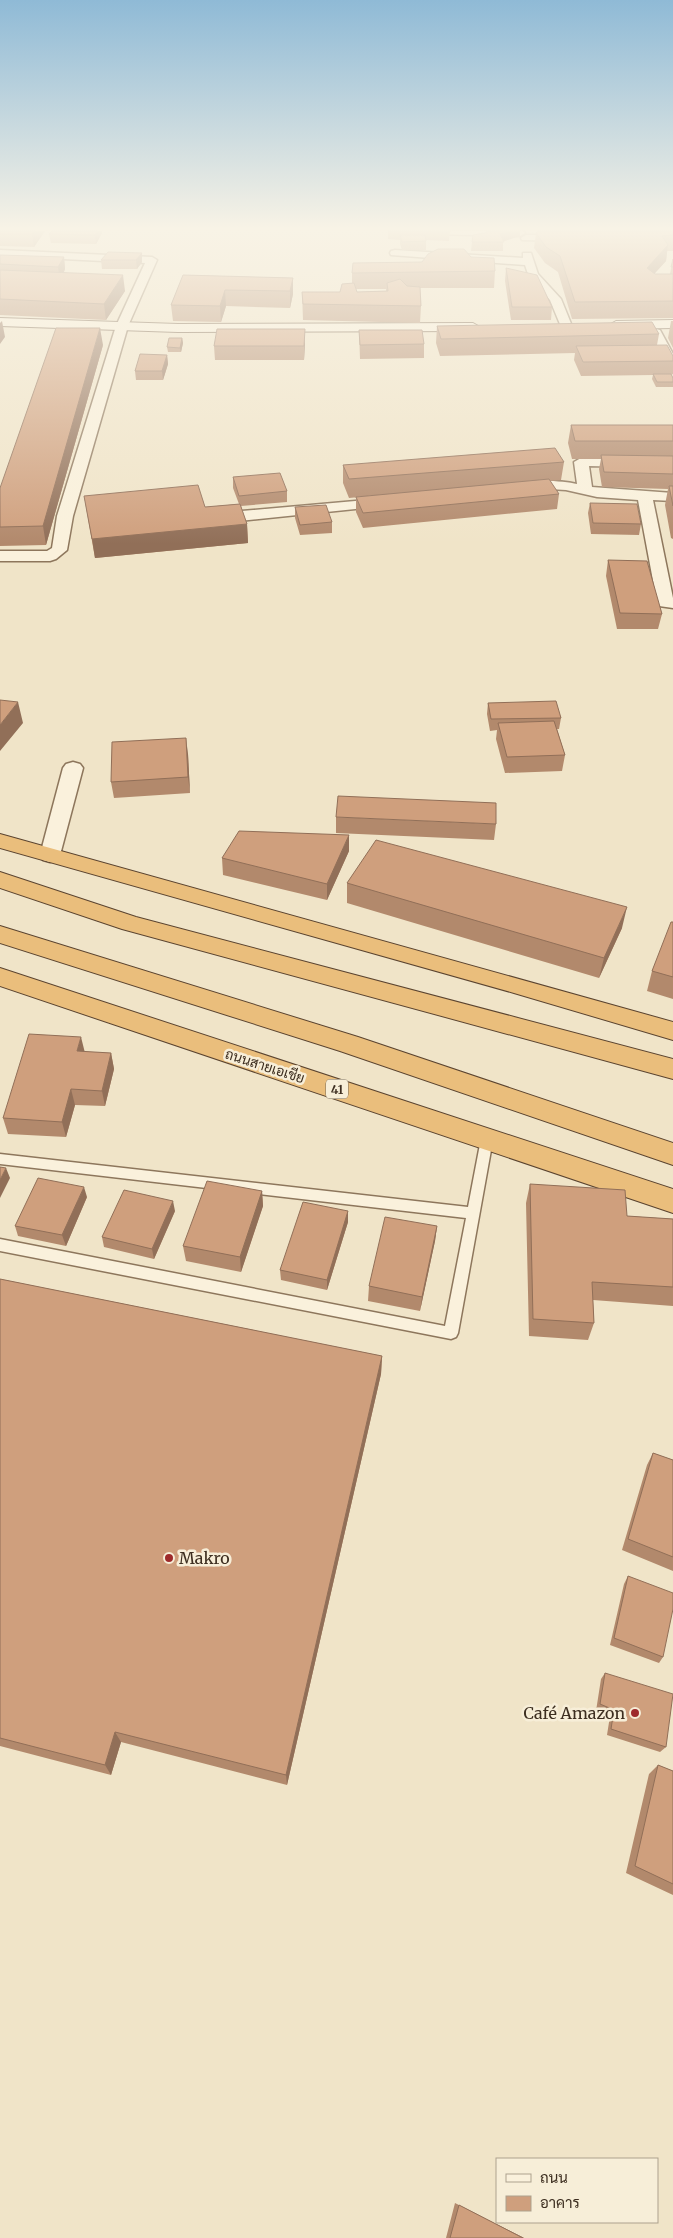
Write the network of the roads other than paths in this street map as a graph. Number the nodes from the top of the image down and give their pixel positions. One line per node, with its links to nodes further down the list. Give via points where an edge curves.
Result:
1 (120, 335): 15 (street, via 64,516 60,550 50,556)
2 (657, 335): 4 (street)
3 (648, 354): 4 (street)
4 (667, 354): 5 (street)
5 (673, 366)
6 (673, 464): 8 (street, via 581,462)
7 (511, 489): 8 (street, via 550,486)
8 (586, 490): 9 (street)
9 (645, 496): 10 (street); 13 (street)
10 (673, 497)
11 (404, 500): 12 (street)
12 (230, 518)
13 (654, 545): 14 (street); 16 (street, via 665,602)
14 (673, 546)
15 (0, 556)
16 (673, 603)
17 (73, 768): 19 (street)
18 (0, 841): 19 (highway)
19 (50, 855): 24 (highway, via 516,984)
20 (0, 880): 23 (highway, via 130,923)
21 (0, 934): 28 (highway, via 349,1044)
22 (0, 978): 27 (highway, ถนนสายเอเชีย / 41)
23 (490, 1021): 25 (highway); 26 (highway)
24 (673, 1031)
25 (673, 1069)
26 (673, 1077)
27 (487, 1139): 30 (highway, ถนนสายเอเชีย / 41); 31 (lane)
28 (673, 1154)
29 (0, 1159): 31 (lane)
30 (673, 1201)
31 (473, 1213): 32 (lane, via 451,1333)
32 (0, 1245)

